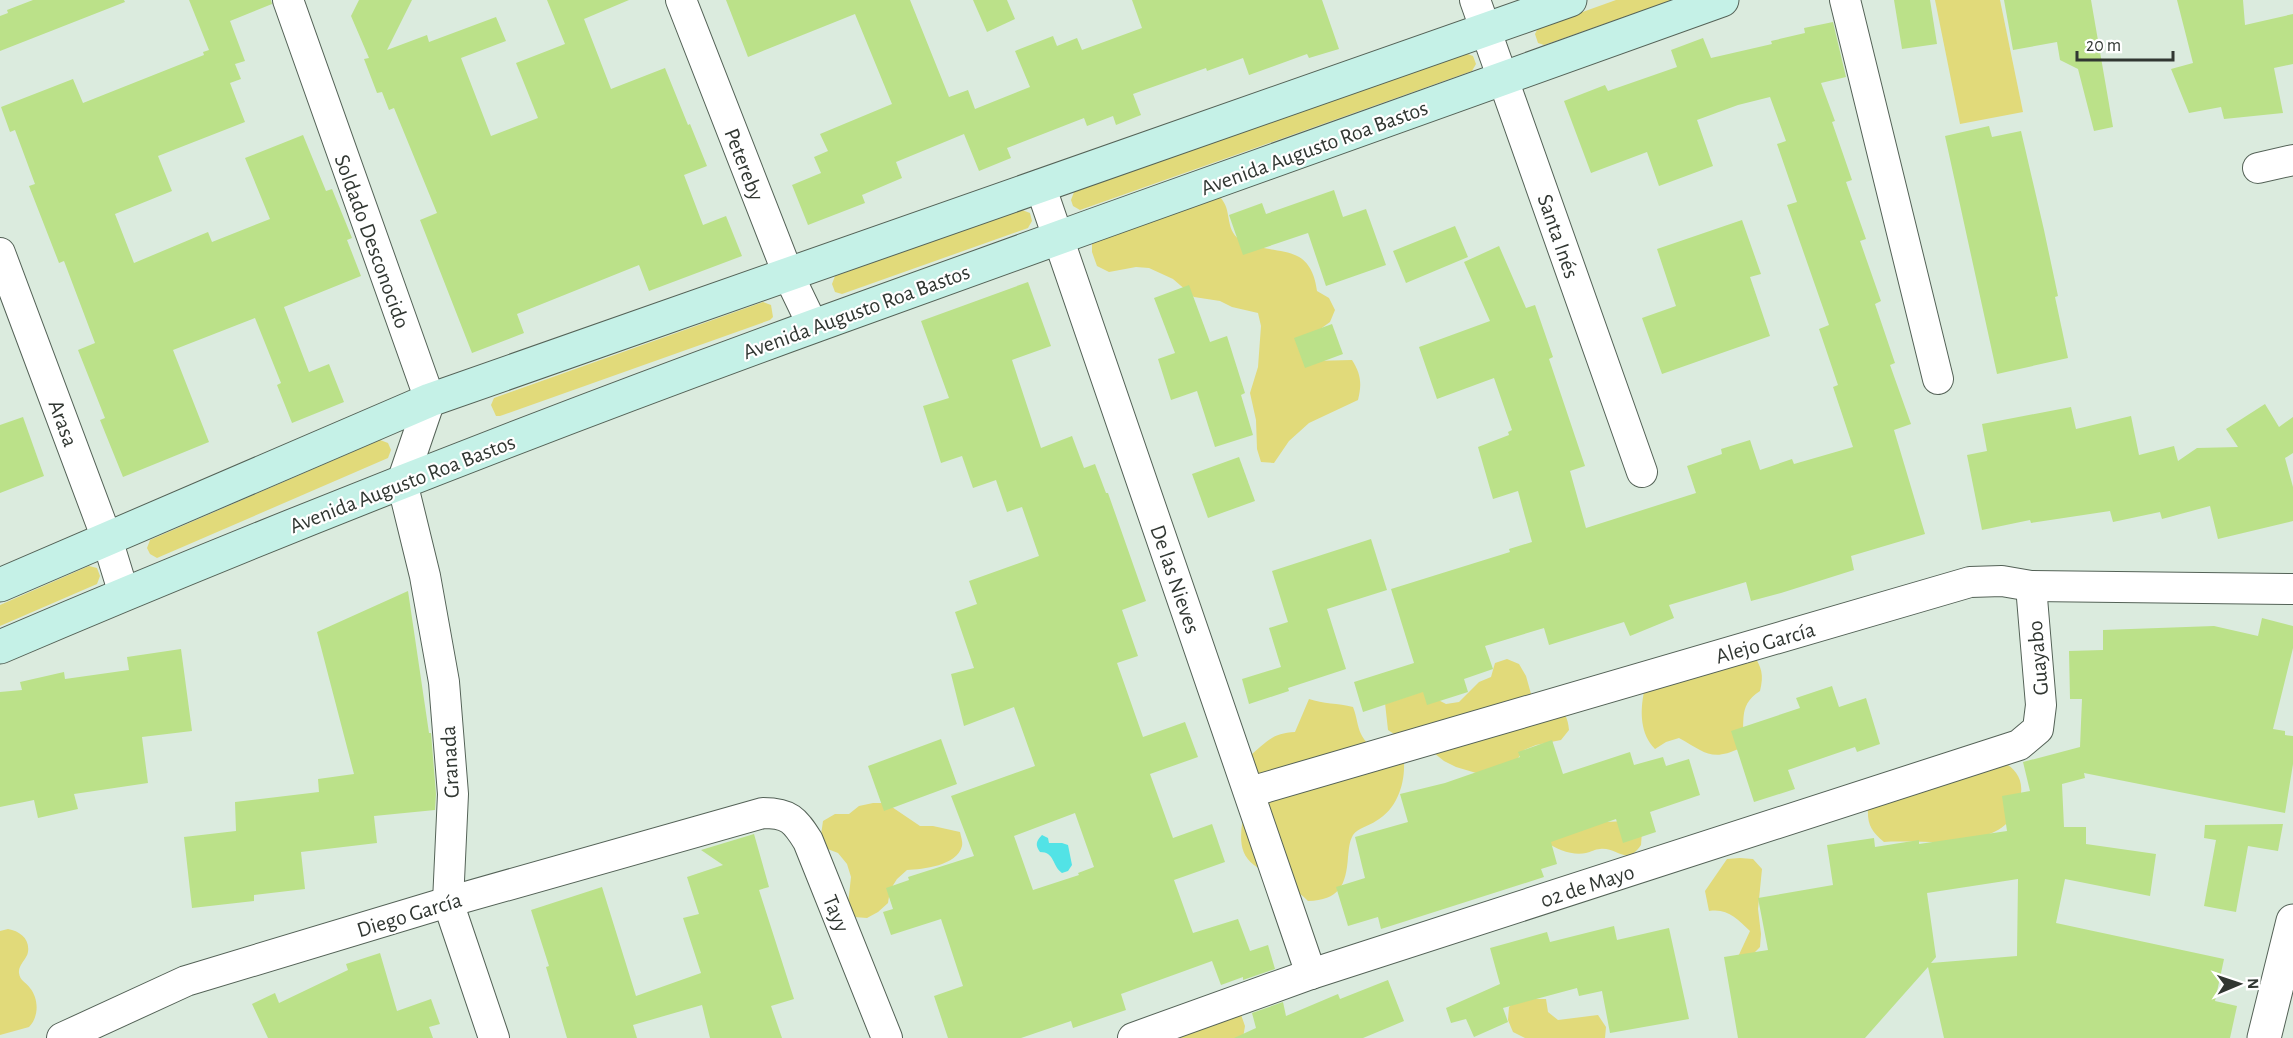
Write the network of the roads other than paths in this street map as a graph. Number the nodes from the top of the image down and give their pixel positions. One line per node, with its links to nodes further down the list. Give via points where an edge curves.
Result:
1 (288, 0): 17 (street, Soldado Desconocido)
2 (681, 0): 14 (street, Petereby)
3 (1475, 0): 7 (street, Santa Inés)
4 (1570, 0): 7 (main road)
5 (1722, 0): 8 (main road, Avenida Augusto Roa Bastos)
6 (1845, 0): 16 (street)
7 (1485, 30): 8 (street, Santa Inés); 11 (main road)
8 (1504, 79): 12 (main road, Avenida Augusto Roa Bastos); 18 (street, Santa Inés)
9 (2293, 160): 10 (street)
10 (2258, 168)
11 (1040, 185): 12 (street, De las Nieves); 14 (main road)
12 (1058, 238): 15 (main road, Avenida Augusto Roa Bastos); 27 (street, De las Nieves)
13 (0, 253): 20 (street, Arasa)
14 (788, 274): 15 (street, Petereby); 17 (main road)
15 (813, 326): 19 (main road, Avenida Augusto Roa Bastos)
16 (1938, 379)
17 (430, 400): 19 (street); 20 (main road)
18 (1642, 472)
19 (402, 482): 24 (main road, Avenida Augusto Roa Bastos); 29 (street, Granada, via 425,576 444,682 453,794)
20 (107, 539): 21 (main road); 24 (street, Arasa)
21 (0, 585)
22 (2031, 586): 23 (street, Alejo García); 26 (street, Guayabo, via 2041,705); 27 (street, Alejo García, via 2002,581 1970,582)
23 (2293, 589)
24 (124, 594): 25 (main road, Avenida Augusto Roa Bastos)
25 (0, 646)
26 (2038, 729): 31 (street, 02 de Mayo, via 2019,745)
27 (1250, 792): 31 (street, De las Nieves)
28 (763, 813): 29 (street, Diego García); 34 (street, Tayy, via 781,813 797,823 808,841)
29 (448, 902): 32 (street, Diego García, via 186,981); 33 (street, Granada)
30 (2293, 921): 36 (street)
31 (1311, 974): 35 (street, 02 de Mayo)
32 (62, 1038)
33 (494, 1038)
34 (887, 1038)
35 (1133, 1038)
36 (2264, 1038)

